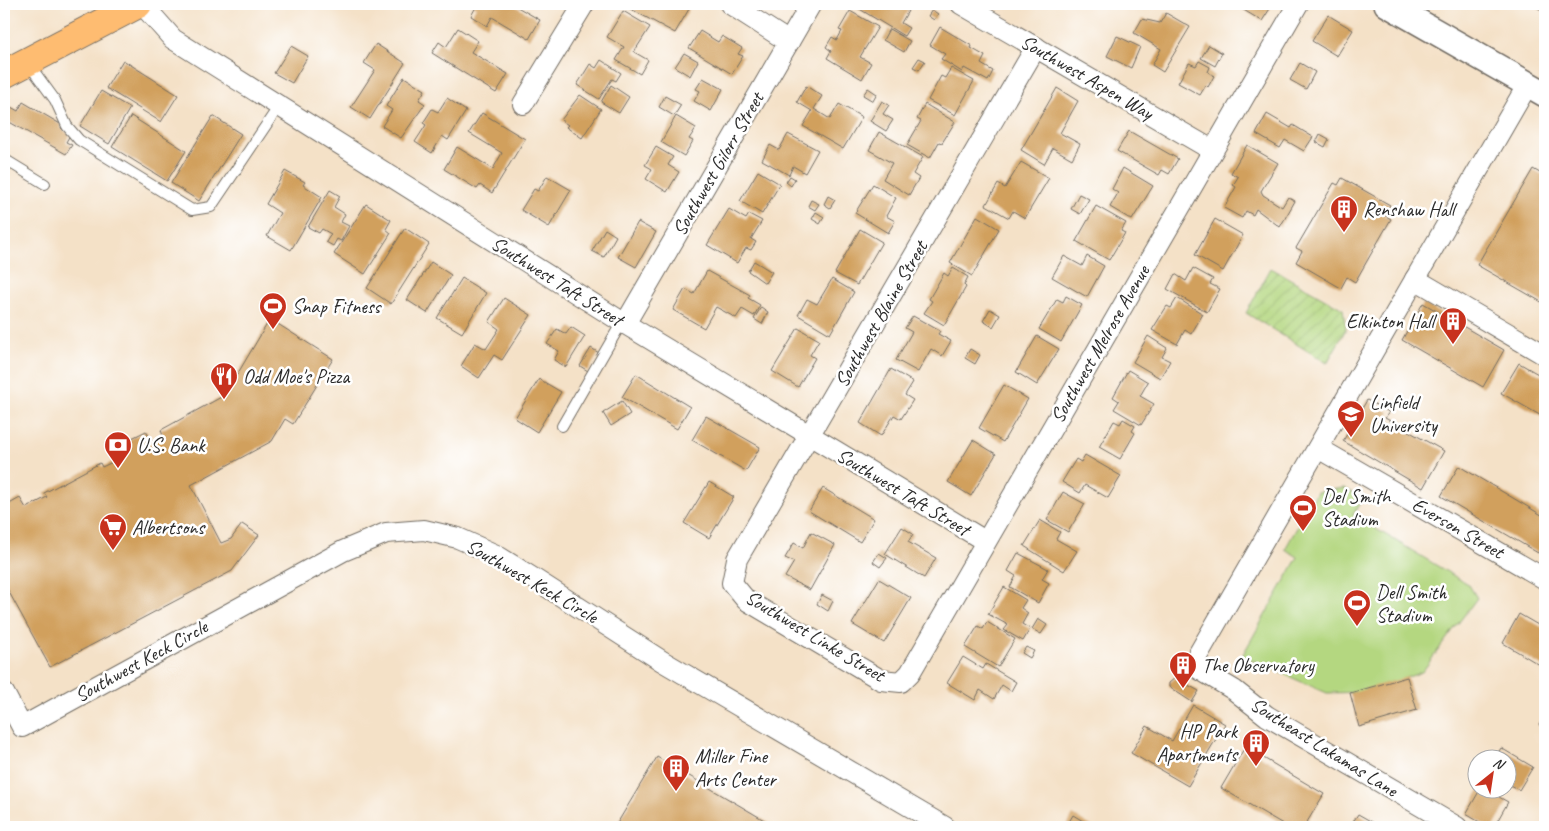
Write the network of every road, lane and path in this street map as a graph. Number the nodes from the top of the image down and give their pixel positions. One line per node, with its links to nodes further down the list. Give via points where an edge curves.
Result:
1 (140, 4): 10 (highway); 14 (street, Southwest Taft Street, via 173,40)
2 (584, 4): 13 (street)
3 (730, 4): 8 (street)
4 (811, 4): 8 (street, Southwest Gilorr Street)
5 (961, 4): 9 (street, Southwest Aspen Way)
6 (1298, 4): 15 (street, Southwest Melrose Avenue)
7 (1387, 4): 12 (street)
8 (789, 42): 19 (street, Southwest Gilorr Street)
9 (1036, 47): 15 (street, Southwest Aspen Way); 22 (street, Southwest Blaine Street)
10 (27, 62): 11 (highway); 14 (lane, via 79,140 192,210 211,207)
11 (4, 74)
12 (1537, 89): 18 (street)
13 (523, 104)
14 (279, 106): 19 (street, Southwest Taft Street)
15 (1212, 150): 24 (street, Southwest Melrose Avenue)
16 (4, 159): 17 (lane)
17 (45, 184)
18 (1415, 279): 20 (street); 23 (street)
19 (624, 323): 21 (lane); 22 (street, Southwest Taft Street)
20 (1545, 355)
21 (562, 426)
22 (810, 436): 24 (street, Southwest Taft Street); 26 (street, Southwest Blaine Street, via 737,559)
23 (1318, 448): 25 (street, Everson Street); 30 (street, Southeast Lakamas Lane, via 1192,665 1234,690 1266,716)
24 (985, 541): 27 (street, Southwest Melrose Avenue, via 910,673)
25 (1545, 579)
26 (732, 583): 27 (street, Southwest Linke Street, via 746,600 881,680)
27 (900, 682)
28 (4, 693): 29 (street, Southwest Keck Circle, via 22,727 343,550 386,533 424,530 458,538 496,555 662,661)
29 (945, 827)
30 (1457, 827)

